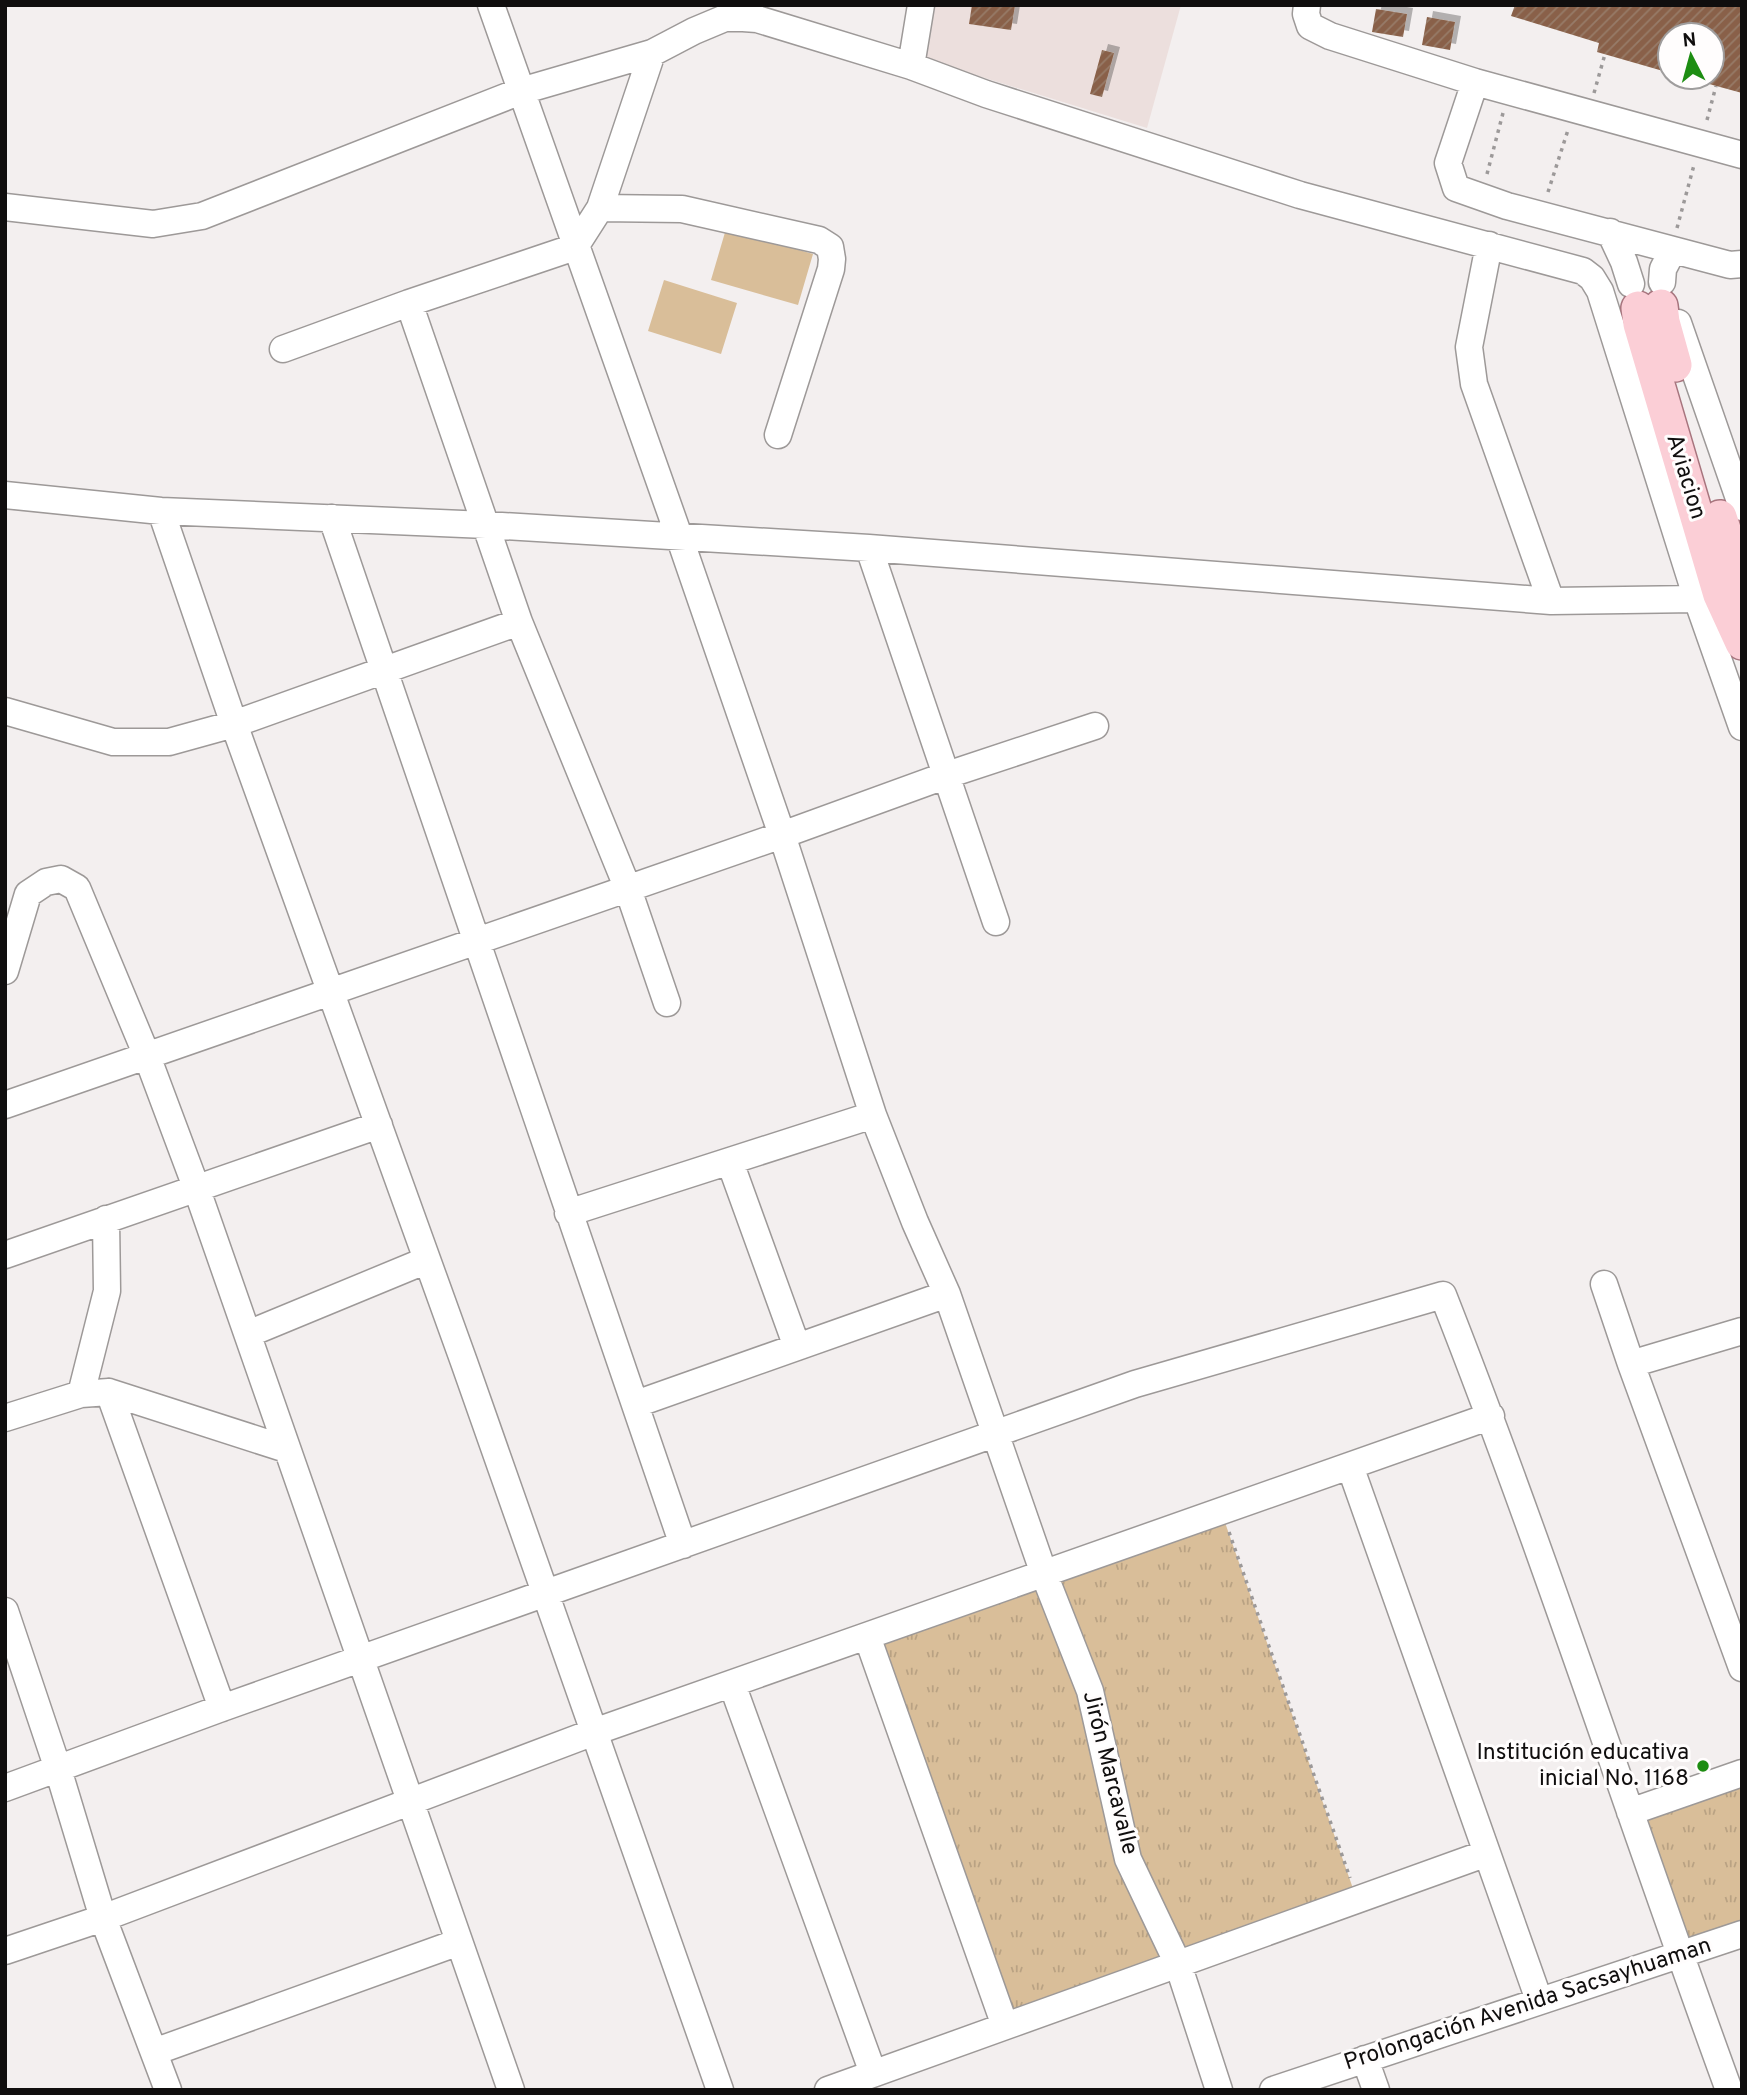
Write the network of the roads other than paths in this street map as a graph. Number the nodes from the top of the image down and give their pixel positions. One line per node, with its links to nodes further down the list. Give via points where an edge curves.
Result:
1 (491, 5): 7 (street, Jirón Marcavalle)
2 (921, 5): 5 (street)
3 (1307, 5): 6 (street, via 1310,26 1330,36)
4 (652, 53): 5 (street, via 725,18 743,18); 7 (street); 10 (street)
5 (911, 66): 12 (street, via 1287,191)
6 (1475, 82): 8 (street, via 1579,120); 11 (street, via 1448,163 1456,188)
7 (521, 92): 9 (street, via 202,216 153,224); 13 (street, Jirón Marcavalle)
8 (1742, 155)
9 (5, 207)
10 (600, 208): 13 (street); 19 (street, via 682,209 819,240 830,247 831,269)
11 (1610, 232): 14 (street); 17 (street, Aviacion)
12 (1489, 245): 27 (street, via 1583,271 1592,278); 28 (street, via 1469,347 1474,384)
13 (575, 247): 16 (street); 25 (street, Jirón Marcavalle)
14 (1672, 250): 15 (street); 17 (street)
15 (1742, 264)
16 (409, 303): 18 (street); 24 (street)
17 (1649, 304): 21 (street, via 1678,321); 27 (main road, Aviacion)
18 (284, 349)
19 (778, 435)
20 (5, 495): 22 (street)
21 (1742, 507)
22 (161, 511): 23 (street); 33 (street)
23 (332, 518): 24 (street); 31 (street)
24 (486, 526): 25 (street); 29 (street)
25 (680, 538): 26 (street); 37 (street, Jirón Marcavalle)
26 (869, 548): 28 (street); 36 (street)
27 (1725, 593): 28 (street); 30 (main road, Aviacion); 35 (street)
28 (1551, 601)
29 (519, 622): 31 (street); 38 (street)
30 (1742, 643)
31 (383, 670): 33 (street); 40 (street)
32 (5, 711): 33 (street, via 113,742 169,742)
33 (234, 724): 42 (street)
34 (1095, 726): 36 (street)
35 (1742, 727)
36 (947, 775): 37 (street); 39 (street)
37 (782, 835): 38 (street); 46 (street, Jirón Marcavalle)
38 (628, 889): 40 (street); 43 (street)
39 (996, 922)
40 (476, 941): 42 (street); 50 (street)
41 (5, 971): 44 (street, via 28,894 61,879 77,888)
42 (331, 992): 44 (street); 47 (street)
43 (667, 1003)
44 (147, 1056): 45 (street); 49 (street)
45 (5, 1105)
46 (873, 1115): 48 (street); 55 (street, Jirón Marcavalle)
47 (379, 1125): 49 (street); 53 (street)
48 (730, 1162): 50 (street); 58 (street)
49 (197, 1187): 51 (street); 57 (street)
50 (568, 1213): 62 (street)
51 (106, 1219): 52 (street); 61 (street, via 107,1291)
52 (5, 1255)
53 (427, 1260): 57 (street); 70 (street)
54 (1604, 1284): 59 (street)
55 (947, 1294): 58 (street); 65 (street, Jirón Marcavalle)
56 (1742, 1331): 59 (street)
57 (248, 1334): 66 (street)
58 (797, 1347): 62 (street)
59 (1631, 1364): 74 (street)
60 (109, 1392): 61 (street); 66 (street); 76 (street)
61 (81, 1394): 64 (street)
62 (636, 1404): 68 (street)
63 (1491, 1416): 65 (street, via 1443,1295 1135,1384); 67 (street); 82 (street)
64 (5, 1418)
65 (996, 1433): 68 (street); 69 (street, Jirón Marcavalle)
66 (286, 1449): 73 (street)
67 (1350, 1465): 69 (street); 83 (street)
68 (683, 1545): 70 (street)
69 (1044, 1574): 72 (street); 89 (street, Jirón Marcavalle, via 1090,1691 1128,1859)
70 (546, 1595): 73 (street); 77 (street)
71 (5, 1611): 78 (street)
72 (867, 1636): 75 (street); 91 (street)
73 (362, 1660): 76 (street); 81 (street)
74 (1742, 1668)
75 (732, 1684): 77 (street); 94 (street)
76 (222, 1708): 78 (street)
77 (594, 1732): 81 (street); 97 (street)
78 (58, 1769): 80 (street); 84 (street)
79 (1742, 1773): 82 (street)
80 (5, 1788)
81 (410, 1803): 84 (street); 86 (street)
82 (1630, 1812): 88 (street)
83 (1487, 1853): 89 (street); 90 (street)
84 (103, 1918): 87 (street); 92 (street)
85 (1742, 1934): 88 (street, Prolongación Avenida Sacsayhuaman)
86 (459, 1942): 92 (street); 96 (street)
87 (5, 1951)
88 (1680, 1956): 90 (street, Prolongación Avenida Sacsayhuaman); 102 (street)
89 (1178, 1964): 91 (street); 99 (street, Jirón Marcavalle)
90 (1539, 2000): 93 (street, Prolongación Avenida Sacsayhuaman)
91 (1006, 2026): 94 (street)
92 (154, 2052): 95 (street)
93 (1365, 2059): 100 (street, Prolongación Avenida Sacsayhuaman); 101 (street)
94 (873, 2073): 98 (street)
95 (168, 2090)
96 (511, 2090)
97 (720, 2090)
98 (828, 2090)
99 (1219, 2090)
100 (1273, 2090)
101 (1376, 2090)
102 (1729, 2090)

